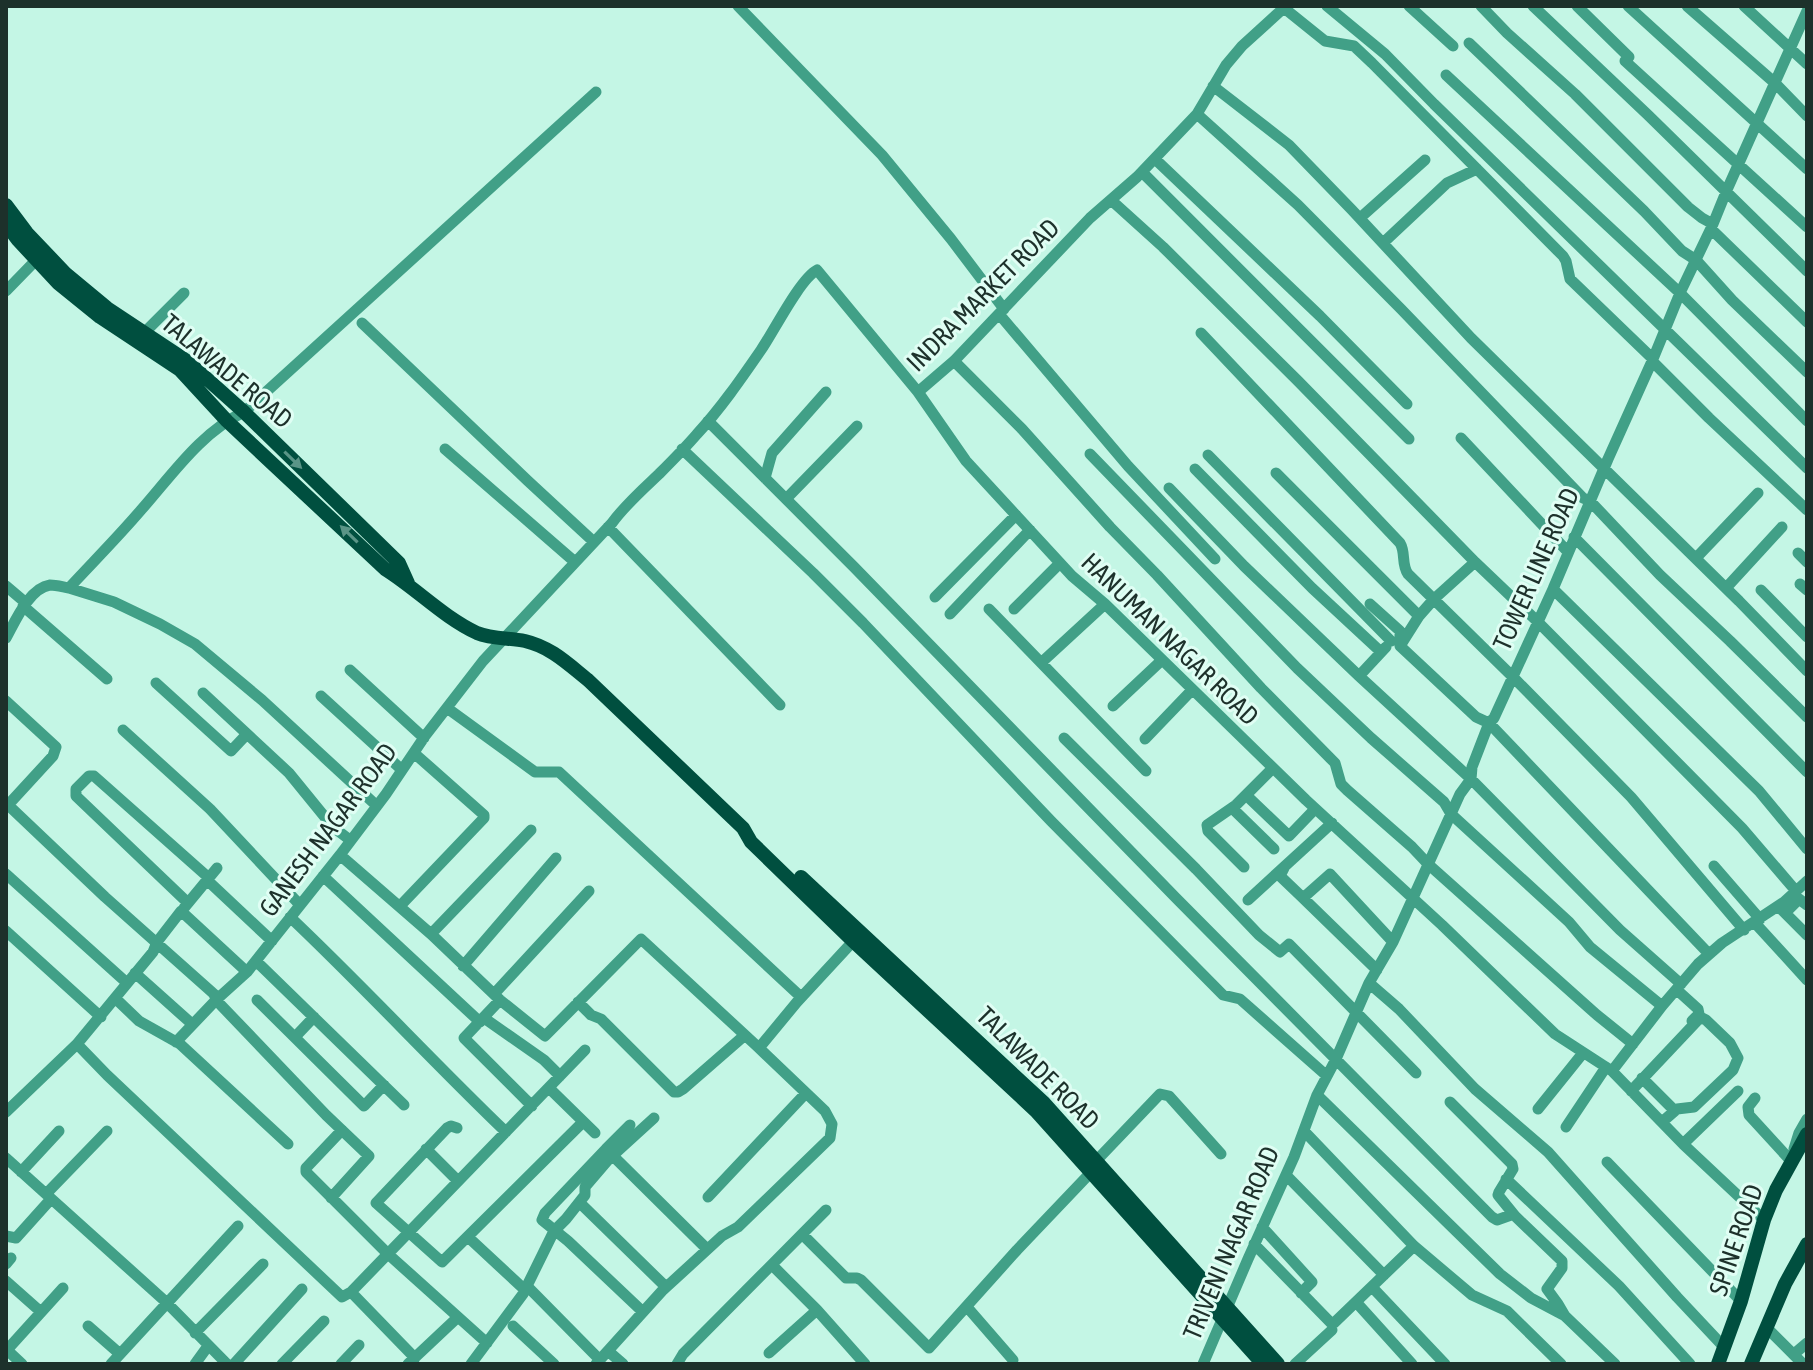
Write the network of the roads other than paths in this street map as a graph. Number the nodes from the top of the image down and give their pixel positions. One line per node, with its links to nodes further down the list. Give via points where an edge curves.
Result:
1 (738, 6): 43 (street, via 882,155 929,210)
2 (1327, 6): 46 (street, via 1385,54)
3 (1409, 6): 13 (street)
4 (1481, 6): 34 (street)
5 (1533, 6): 29 (street)
6 (1577, 6): 25 (street, via 1629,57 1625,61)
7 (1628, 6): 22 (street)
8 (1687, 6): 17 (street)
9 (1744, 6): 14 (street)
10 (1285, 7): 18 (street, INDRA MARKET ROAD, via 1242,46); 26 (street, via 1325,41 1354,46)
11 (1804, 13): 14 (street, TOWER LINE ROAD)
12 (1469, 43): 38 (street)
13 (1453, 46)
14 (1791, 48): 15 (street); 17 (street, TOWER LINE ROAD)
15 (1807, 64)
16 (1446, 75): 42 (street)
17 (1775, 83): 21 (street); 22 (street, TOWER LINE ROAD)
18 (1213, 86): 20 (street, INDRA MARKET ROAD); 32 (street, via 1289,145)
19 (596, 92): 55 (street)
20 (1197, 114): 23 (street, INDRA MARKET ROAD); 74 (street, via 1298,205)
21 (1807, 116)
22 (1757, 123): 25 (street, TOWER LINE ROAD); 27 (street)
23 (1155, 159): 28 (street, INDRA MARKET ROAD); 54 (street)
24 (1425, 160): 32 (street)
25 (1739, 163): 29 (street, TOWER LINE ROAD); 35 (street)
26 (1477, 169): 36 (street, via 1447,183); 49 (street, via 1563,256 1570,279)
27 (1807, 169)
28 (1142, 172): 30 (street, INDRA MARKET ROAD); 61 (street)
29 (1726, 192): 34 (street, TOWER LINE ROAD); 39 (street)
30 (1111, 200): 43 (street, INDRA MARKET ROAD); 86 (street)
31 (6, 205): 37 (main road, TALAWADE ROAD)
32 (1360, 218): 36 (street)
33 (6, 224): 37 (main road, TALAWADE ROAD)
34 (1712, 226): 38 (street, TOWER LINE ROAD); 44 (street)
35 (1807, 227)
36 (1383, 243): 66 (street)
37 (41, 256): 40 (street); 47 (main road, TALAWADE ROAD); 56 (main road, TALAWADE ROAD, via 58,283 180,370)
38 (1696, 260): 42 (street, TOWER LINE ROAD); 51 (street)
39 (1807, 271)
40 (6, 291)
41 (184, 293): 47 (street)
42 (1680, 293): 46 (street, TOWER LINE ROAD); 58 (street)
43 (1001, 312): 50 (street, INDRA MARKET ROAD); 84 (street, via 1128,466)
44 (1807, 322)
45 (362, 323): 81 (street)
46 (1665, 330): 49 (street, TOWER LINE ROAD); 67 (street)
47 (145, 332): 55 (main road, TALAWADE ROAD)
48 (1201, 333): 95 (street, via 1400,543 1404,569)
49 (1653, 360): 66 (street, TOWER LINE ROAD); 75 (street)
50 (954, 361): 53 (street, INDRA MARKET ROAD); 150 (street, via 1335,763 1341,784)
51 (1807, 372)
52 (826, 392): 70 (street, via 772,453)
53 (918, 392): 57 (street, INDRA MARKET ROAD, via 817,270); 76 (street, HANUMAN NAGAR ROAD, via 966,461)
54 (1407, 404)
55 (244, 412): 56 (street); 88 (main road, TALAWADE ROAD, one-way to 88, via 399,563)
56 (227, 421): 88 (main road, TALAWADE ROAD, one-way to 56, via 385,569); 90 (street, via 193,449)
57 (708, 421): 63 (street, INDRA MARKET ROAD); 70 (street)
58 (1807, 421)
59 (857, 426): 73 (street)
60 (1461, 438): 82 (street)
61 (1409, 439)
62 (445, 449): 85 (street)
63 (682, 449): 77 (street, INDRA MARKET ROAD); 210 (street, via 863,623 1223,995 1240,999)
64 (1090, 454): 142 (street, via 1297,668)
65 (1208, 455): 107 (street)
66 (1604, 468): 74 (street, TOWER LINE ROAD); 83 (street)
67 (1807, 468)
68 (1195, 469): 108 (street)
69 (1276, 473): 102 (street)
70 (765, 478): 73 (street)
71 (1169, 488): 113 (street)
72 (1758, 493): 83 (street)
73 (786, 499): 206 (street)
74 (1590, 501): 80 (street, TOWER LINE ROAD); 124 (street)
75 (1807, 510)
76 (1016, 515): 79 (street, HANUMAN NAGAR ROAD); 94 (street)
77 (608, 527): 81 (street, INDRA MARKET ROAD); 121 (street)
78 (1782, 527): 91 (street)
79 (1030, 530): 87 (street, HANUMAN NAGAR ROAD); 101 (street)
80 (1574, 537): 82 (street, TOWER LINE ROAD); 135 (street)
81 (594, 542): 85 (street, INDRA MARKET ROAD)
82 (1568, 552): 92 (street, TOWER LINE ROAD)
83 (1696, 558): 91 (street)
84 (1215, 559)
85 (575, 562): 106 (street, INDRA MARKET ROAD)
86 (1475, 562): 95 (street); 103 (street)
87 (1060, 563): 96 (street, HANUMAN NAGAR ROAD); 100 (street)
88 (408, 584): 106 (main road, TALAWADE ROAD, via 455,621 481,635)
89 (6, 586): 98 (street)
90 (69, 588): 98 (street, via 49,585); 139 (street, via 114,602 195,644)
91 (1726, 588): 112 (street)
92 (1553, 589): 103 (street, TOWER LINE ROAD); 147 (street, via 1759,791)
93 (1761, 590): 105 (street)
94 (935, 597)
95 (1434, 599): 102 (street); 114 (street)
96 (1105, 604): 109 (street, HANUMAN NAGAR ROAD); 110 (street)
97 (1370, 604): 107 (street, via 1400,631)
98 (24, 605): 104 (street); 115 (street)
99 (989, 609): 110 (street)
100 (1014, 609)
101 (950, 614)
102 (1419, 616): 107 (street)
103 (1538, 622): 114 (street, TOWER LINE ROAD); 159 (street, via 1742,828)
104 (8, 631)
105 (1807, 637)
106 (506, 638): 123 (street, GANESH NAGAR ROAD); 173 (main road, TALAWADE ROAD, via 544,647 588,680)
107 (1395, 644): 108 (street); 125 (street)
108 (1381, 652): 113 (street)
109 (1162, 660): 117 (street, HANUMAN NAGAR ROAD); 122 (street)
110 (1042, 662): 134 (street)
111 (350, 670): 128 (street)
112 (1807, 671)
113 (1359, 676): 136 (street)
114 (1513, 677): 125 (street, TOWER LINE ROAD); 169 (street, via 1631,797 1714,892)
115 (107, 679)
116 (156, 683): 127 (street, via 231,751)
117 (1192, 690): 130 (street); 132 (street, HANUMAN NAGAR ROAD)
118 (203, 693): 127 (street)
119 (321, 696): 133 (street)
120 (6, 701): 138 (street, via 56,747)
121 (780, 705)
122 (1113, 706)
123 (447, 708): 128 (street, GANESH NAGAR ROAD); 187 (street, via 535,772 559,772)
124 (1807, 717)
125 (1489, 723): 136 (street, TOWER LINE ROAD); 177 (street)
126 (123, 730): 163 (street, via 210,809)
127 (247, 734): 145 (street)
128 (424, 738): 131 (street, GANESH NAGAR ROAD)
129 (1064, 738): 193 (street, via 1259,935 1280,952 1289,944)
130 (1145, 739)
131 (414, 753): 133 (street, GANESH NAGAR ROAD); 165 (street, via 484,818)
132 (1273, 768): 137 (street); 141 (street, HANUMAN NAGAR ROAD)
133 (402, 770): 139 (street, GANESH NAGAR ROAD)
134 (1146, 771)
135 (1807, 772)
136 (1471, 779): 142 (street, TOWER LINE ROAD); 185 (street)
137 (1246, 795): 140 (street); 141 (street, via 1289,836)
138 (7, 804): 175 (street)
139 (377, 806): 145 (street, GANESH NAGAR ROAD)
140 (1232, 808): 146 (street); 152 (street, via 1207,828)
141 (1315, 809): 143 (street, HANUMAN NAGAR ROAD)
142 (1451, 814): 150 (street, TOWER LINE ROAD); 192 (street, via 1590,947)
143 (1332, 823): 153 (street); 161 (street, HANUMAN NAGAR ROAD)
144 (531, 830): 171 (street)
145 (350, 840): 148 (street, GANESH NAGAR ROAD)
146 (1274, 849)
147 (1807, 849)
148 (340, 855): 156 (street, GANESH NAGAR ROAD); 165 (street)
149 (556, 858): 179 (street)
150 (1428, 864): 161 (street, TOWER LINE ROAD); 202 (street)
151 (1714, 866): 169 (street)
152 (1244, 867)
153 (1284, 868): 160 (street, via 1280,876); 162 (street)
154 (6, 874): 182 (street)
155 (211, 875): 166 (street); 166 (street, via 94,776 76,789 76,796); 174 (street)
156 (323, 876): 163 (street, GANESH NAGAR ROAD); 196 (street)
157 (1807, 881): 159 (street)
158 (589, 891): 186 (street)
159 (1796, 891): 167 (street)
160 (1303, 898): 176 (street, via 1330,874); 180 (street)
161 (1412, 899): 176 (street, TOWER LINE ROAD); 205 (street, HANUMAN NAGAR ROAD, via 1555,1034)
162 (1248, 900)
163 (300, 905): 168 (street, GANESH NAGAR ROAD)
164 (1807, 905): 167 (street, via 1797,900)
165 (400, 906): 171 (street)
166 (184, 907): 175 (street); 181 (street)
167 (1782, 910): 169 (street); 172 (street)
168 (290, 917): 174 (street, GANESH NAGAR ROAD); 235 (street)
169 (1753, 924): 177 (street); 183 (street)
170 (6, 931): 194 (street)
171 (431, 934): 179 (street)
172 (1807, 935)
173 (858, 937): 187 (street); 246 (main road, TALAWADE ROAD)
174 (272, 941): 178 (street, GANESH NAGAR ROAD)
175 (157, 942): 182 (street); 189 (street)
176 (1393, 942): 180 (street, TOWER LINE ROAD)
177 (1709, 954): 185 (street)
178 (256, 961): 181 (street, GANESH NAGAR ROAD); 195 (street)
179 (463, 966): 186 (street)
180 (1377, 970): 184 (street, TOWER LINE ROAD)
181 (247, 972): 189 (street, GANESH NAGAR ROAD)
182 (131, 978): 188 (street); 197 (street)
183 (1807, 980)
184 (1369, 983): 193 (street, TOWER LINE ROAD); 301 (street, via 1475,1089 1548,1152)
185 (1679, 987): 192 (street); 214 (street, via 1699,1014)
186 (497, 997): 191 (street, via 545,1036); 196 (street)
187 (801, 997): 203 (street)
188 (115, 998): 194 (street); 200 (street, via 139,1021)
189 (216, 1000): 197 (street, GANESH NAGAR ROAD); 232 (street)
190 (257, 1000): 199 (street)
191 (578, 1002): 198 (street, via 674,1092); 198 (street, via 641,939)
192 (1662, 1006): 202 (street)
193 (1357, 1012): 206 (street, TOWER LINE ROAD); 208 (street)
194 (101, 1017): 201 (street)
195 (314, 1017): 199 (street); 212 (street)
196 (482, 1020): 209 (street); 221 (street, via 464,1038)
197 (192, 1024): 200 (street, GANESH NAGAR ROAD)
198 (745, 1035): 203 (street)
199 (295, 1037): 212 (street, via 364,1106)
200 (176, 1042): 239 (street)
201 (77, 1044): 224 (street); 279 (street, via 342,1297)
202 (1633, 1044): 207 (street)
203 (759, 1048): 216 (street)
204 (585, 1050): 209 (street)
205 (1583, 1053): 207 (street, HANUMAN NAGAR ROAD); 222 (street)
206 (1336, 1059): 210 (street, TOWER LINE ROAD); 256 (street, via 1492,1217)
207 (1609, 1069): 214 (street, HANUMAN NAGAR ROAD); 230 (street)
208 (1416, 1073)
209 (560, 1076): 213 (street)
210 (1327, 1076): 217 (street, TOWER LINE ROAD)
211 (1642, 1078): 214 (street); 223 (street); 223 (street, via 1698,1020 1706,1020 1722,1035 1736,1054 1736,1065 1694,1107)
212 (384, 1085): 220 (street)
213 (549, 1088): 221 (street); 227 (street)
214 (1629, 1088): 228 (street, HANUMAN NAGAR ROAD)
215 (1738, 1091): 240 (street)
216 (806, 1093): 252 (street); 268 (street, via 832,1124 830,1138 738,1227)
217 (1317, 1095): 238 (street, TOWER LINE ROAD); 289 (street, via 1500,1274)
218 (1755, 1098): 244 (street, via 1749,1115)
219 (1450, 1102): 249 (street, via 1512,1164)
220 (404, 1105)
221 (532, 1106): 235 (street)
222 (1538, 1109)
223 (1674, 1110): 228 (street)
224 (6, 1112)
225 (654, 1118): 242 (street)
226 (1807, 1119): 244 (street)
227 (583, 1122): 236 (street); 264 (street)
228 (1662, 1122): 240 (street, HANUMAN NAGAR ROAD)
229 (630, 1125): 242 (street)
230 (1566, 1127)
231 (457, 1128): 241 (street, via 451,1126)
232 (342, 1130): 253 (street, via 305,1170); 253 (street, via 369,1156)
233 (59, 1131): 247 (street)
234 (107, 1131): 251 (street)
235 (506, 1132): 250 (street)
236 (595, 1133)
237 (1807, 1134): 244 (main road, SPINE ROAD)
238 (1302, 1136): 248 (street, TRIVENI NAGAR ROAD); 267 (street)
239 (288, 1144)
240 (1683, 1144): 257 (street, HANUMAN NAGAR ROAD)
241 (426, 1149): 250 (street); 261 (street, via 376,1203)
242 (610, 1152): 254 (street); 260 (street, via 542,1217); 268 (street)
243 (1221, 1154): 246 (street, via 1164,1093)
244 (1791, 1161): 257 (main road, SPINE ROAD)
245 (1607, 1162): 281 (street)
246 (1096, 1166): 284 (street); 288 (main road, TALAWADE ROAD)
247 (12, 1167): 251 (street)
248 (1286, 1175): 259 (street, TRIVENI NAGAR ROAD); 272 (street)
249 (1506, 1179): 256 (street, via 1498,1195); 329 (street, via 1619,1286)
250 (458, 1181): 261 (street)
251 (49, 1196): 263 (street, via 16,1238); 282 (street)
252 (708, 1197)
253 (331, 1198): 269 (street)
254 (580, 1203): 260 (street); 274 (street)
255 (826, 1210): 262 (street)
256 (1515, 1216): 289 (street, via 1562,1261 1547,1289)
257 (1764, 1220): 281 (main road, SPINE ROAD)
258 (238, 1226): 282 (street)
259 (1262, 1227): 265 (street, TRIVENI NAGAR ROAD); 280 (street, via 1312,1282)
260 (554, 1231): 277 (street); 287 (street)
261 (408, 1232): 264 (street, via 442,1262); 269 (street)
262 (803, 1235): 271 (street); 284 (street, via 846,1278 861,1280 929,1348)
263 (6, 1236)
264 (468, 1237): 277 (street)
265 (1254, 1244): 280 (street); 288 (street, TRIVENI NAGAR ROAD)
266 (1807, 1244): 294 (main road)
267 (1414, 1246): 272 (street); 327 (street, via 1472,1295 1507,1311)
268 (707, 1249): 274 (street)
269 (388, 1254): 279 (street); 290 (street)
270 (263, 1264): 296 (street)
271 (773, 1266): 285 (street); 321 (street)
272 (1384, 1275): 275 (street)
273 (6, 1281): 286 (street)
274 (666, 1287): 287 (street)
275 (1372, 1287): 283 (street); 326 (street)
276 (63, 1288): 286 (street)
277 (526, 1288): 297 (street); 306 (street)
278 (302, 1289): 315 (street)
279 (351, 1292): 308 (street)
280 (1301, 1293): 283 (street, via 1331,1323)
281 (1741, 1301): 301 (main road, SPINE ROAD)
282 (166, 1302): 296 (street); 304 (street)
283 (1356, 1302): 325 (street)
284 (967, 1307): 307 (street)
285 (817, 1310): 303 (street); 309 (street)
286 (41, 1312): 302 (street)
287 (643, 1312): 306 (street)
288 (1225, 1313): 310 (main road, TALAWADE ROAD); 322 (street, TRIVENI NAGAR ROAD); 323 (main road, TALAWADE ROAD)
289 (1565, 1316): 328 (street)
290 (458, 1317): 297 (street); 308 (street)
291 (324, 1321): 316 (street)
292 (88, 1326): 304 (street)
293 (513, 1326): 319 (street)
294 (1766, 1327): 305 (street); 331 (main road)
295 (1332, 1330): 324 (street)
296 (195, 1333): 300 (street)
297 (487, 1343): 318 (street)
298 (1807, 1343): 305 (street)
299 (359, 1345): 317 (street)
300 (208, 1346): 313 (street); 314 (street)
301 (1723, 1346): 330 (main road, SPINE ROAD)
302 (6, 1350): 311 (street)
303 (769, 1353)
304 (120, 1354): 312 (street)
305 (1794, 1354): 332 (street)
306 (601, 1358): 320 (street)
307 (1013, 1360)
308 (412, 1361)
309 (858, 1362)
310 (1257, 1362)
311 (22, 1364)
312 (111, 1364)
313 (195, 1364)
314 (227, 1364)
315 (234, 1364)
316 (282, 1364)
317 (341, 1364)
318 (471, 1364)
319 (554, 1364)
320 (623, 1364)
321 (677, 1364)
322 (1203, 1364)
323 (1278, 1364)
324 (1295, 1364)
325 (1412, 1364)
326 (1445, 1364)
327 (1561, 1364)
328 (1615, 1364)
329 (1690, 1364)
330 (1718, 1364)
331 (1751, 1364)
332 (1803, 1364)

